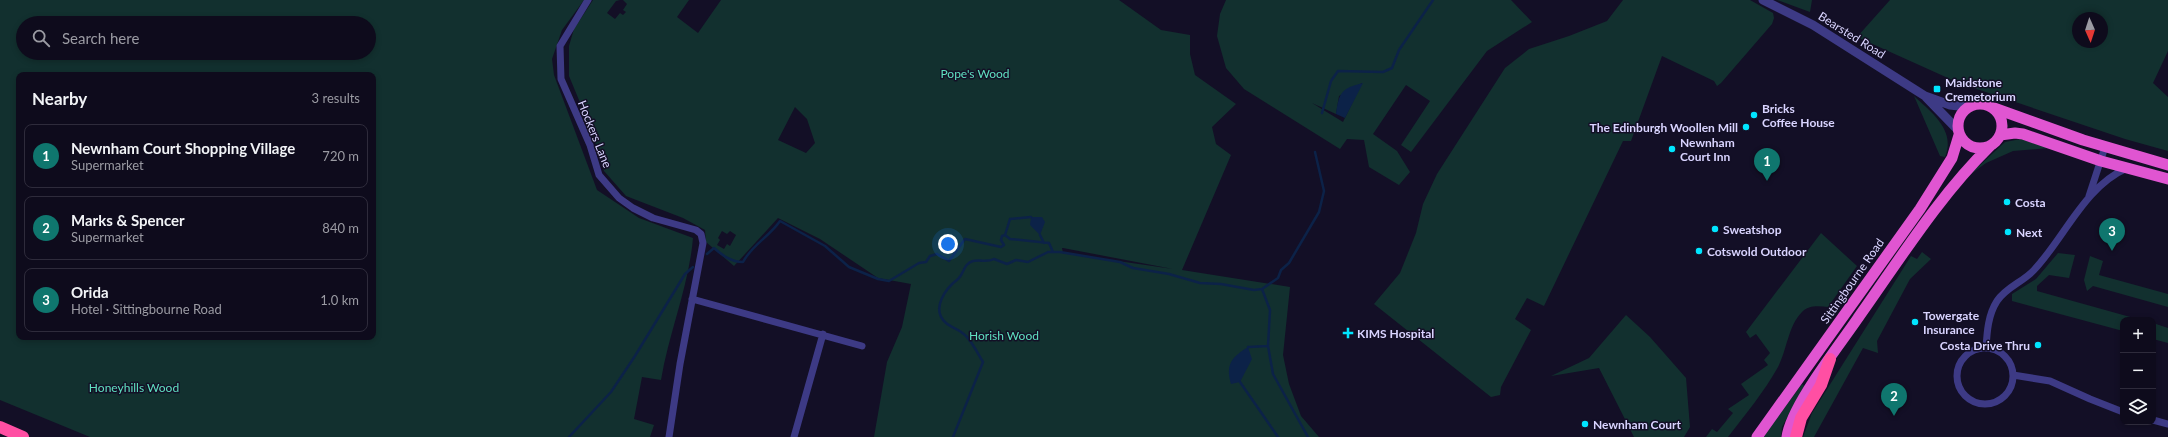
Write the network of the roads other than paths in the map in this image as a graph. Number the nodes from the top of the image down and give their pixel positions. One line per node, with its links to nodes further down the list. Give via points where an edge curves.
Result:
1 (588, 0): 15 (street, Hockers Lane, via 560,46 561,79 590,145 599,174 609,188 619,198 653,218 684,226 701,234 703,243)
2 (1763, 0): 3 (street, Bearsted Road, via 1813,26)
3 (1925, 96): 4 (street, Bearsted Road, via 1950,105); 6 (street, Bearsted Road)
4 (1967, 107): 5 (highway, via 1982,104); 6 (highway, via 1959,117)
5 (1994, 108): 7 (highway, via 2002,121); 9 (highway)
6 (1958, 132): 8 (highway, via 1964,142 1973,147); 28 (highway, Sittingbourne Road, via 1952,158 1920,209)
7 (2000, 135): 8 (highway); 10 (highway, via 2023,134)
8 (1990, 146): 19 (highway, via 1955,183)
9 (2105, 147): 10 (street); 11 (highway)
10 (2101, 161): 12 (highway); 14 (street)
11 (2168, 165)
12 (2127, 168): 13 (highway); 14 (street, via 2112,175)
13 (2168, 179)
14 (2088, 198): 18 (street, via 2033,271 1998,299 1990,317)
15 (692, 299): 16 (street); 26 (street, Hockers Lane)
16 (823, 334): 17 (street); 27 (street)
17 (862, 346)
18 (1986, 348): 20 (street, via 2005,356); 20 (street, via 1972,351 1959,365 1959,385 1968,398 1982,403 1997,401 2008,391)
19 (1830, 359): 29 (highway, via 1794,415); 30 (highway, via 1821,384 1801,418)
20 (2013, 375): 21 (street, via 2050,381)
21 (2120, 411)
22 (2156, 421): 23 (street)
23 (2168, 424)
24 (0, 427): 25 (highway)
25 (23, 437)
26 (669, 437)
27 (794, 437)
28 (1757, 437)
29 (1787, 437)
30 (1796, 437)

